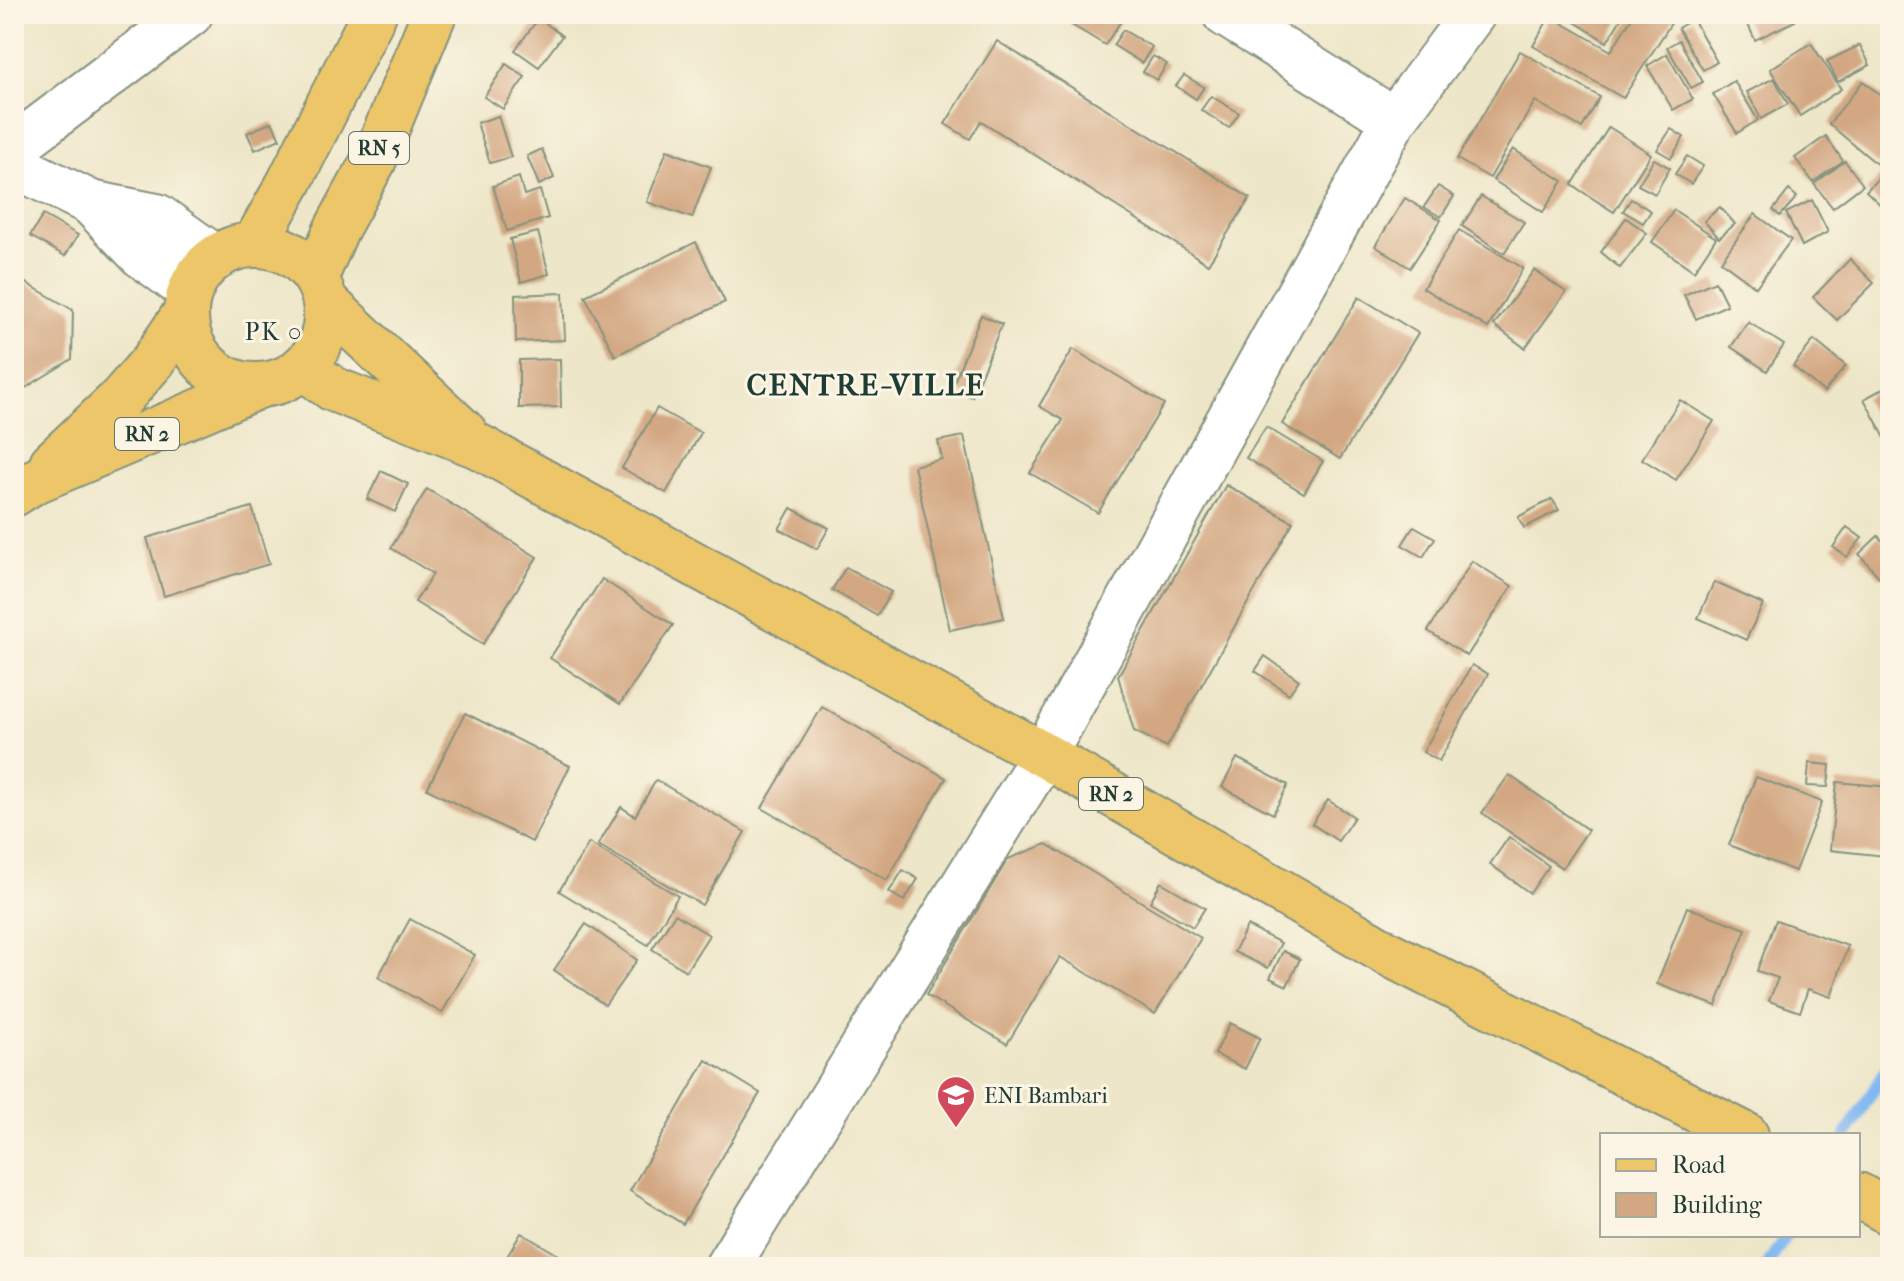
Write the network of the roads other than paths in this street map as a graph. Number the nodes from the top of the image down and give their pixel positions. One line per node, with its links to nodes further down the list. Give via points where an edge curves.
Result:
1 (190, 14): 7 (street)
2 (374, 14): 9 (main road, RN 5, via 289,183)
3 (434, 14): 10 (main road, RN 5, via 374,160 336,230)
4 (1225, 14): 6 (street)
5 (1473, 14): 6 (street)
6 (1394, 120): 15 (street)
7 (14, 147)
8 (14, 165): 9 (street, via 91,203 157,216)
9 (211, 276): 10 (main road, via 272,247 305,264); 12 (main road, via 189,335 199,357 237,383); 14 (main road, RN 2, via 153,361 119,400)
10 (321, 290): 11 (main road, via 327,320 323,338); 13 (main road, RN 2)
11 (303, 367): 12 (main road, via 276,383); 13 (main road, RN 2, via 333,389)
12 (261, 385): 14 (main road, RN 2)
13 (478, 446): 15 (main road, RN 2)
14 (24, 488)
15 (1044, 755): 16 (main road, RN 2, via 1389,954); 19 (street)
16 (1742, 1133)
17 (1860, 1196): 18 (main road)
18 (1890, 1213)
19 (727, 1267)

